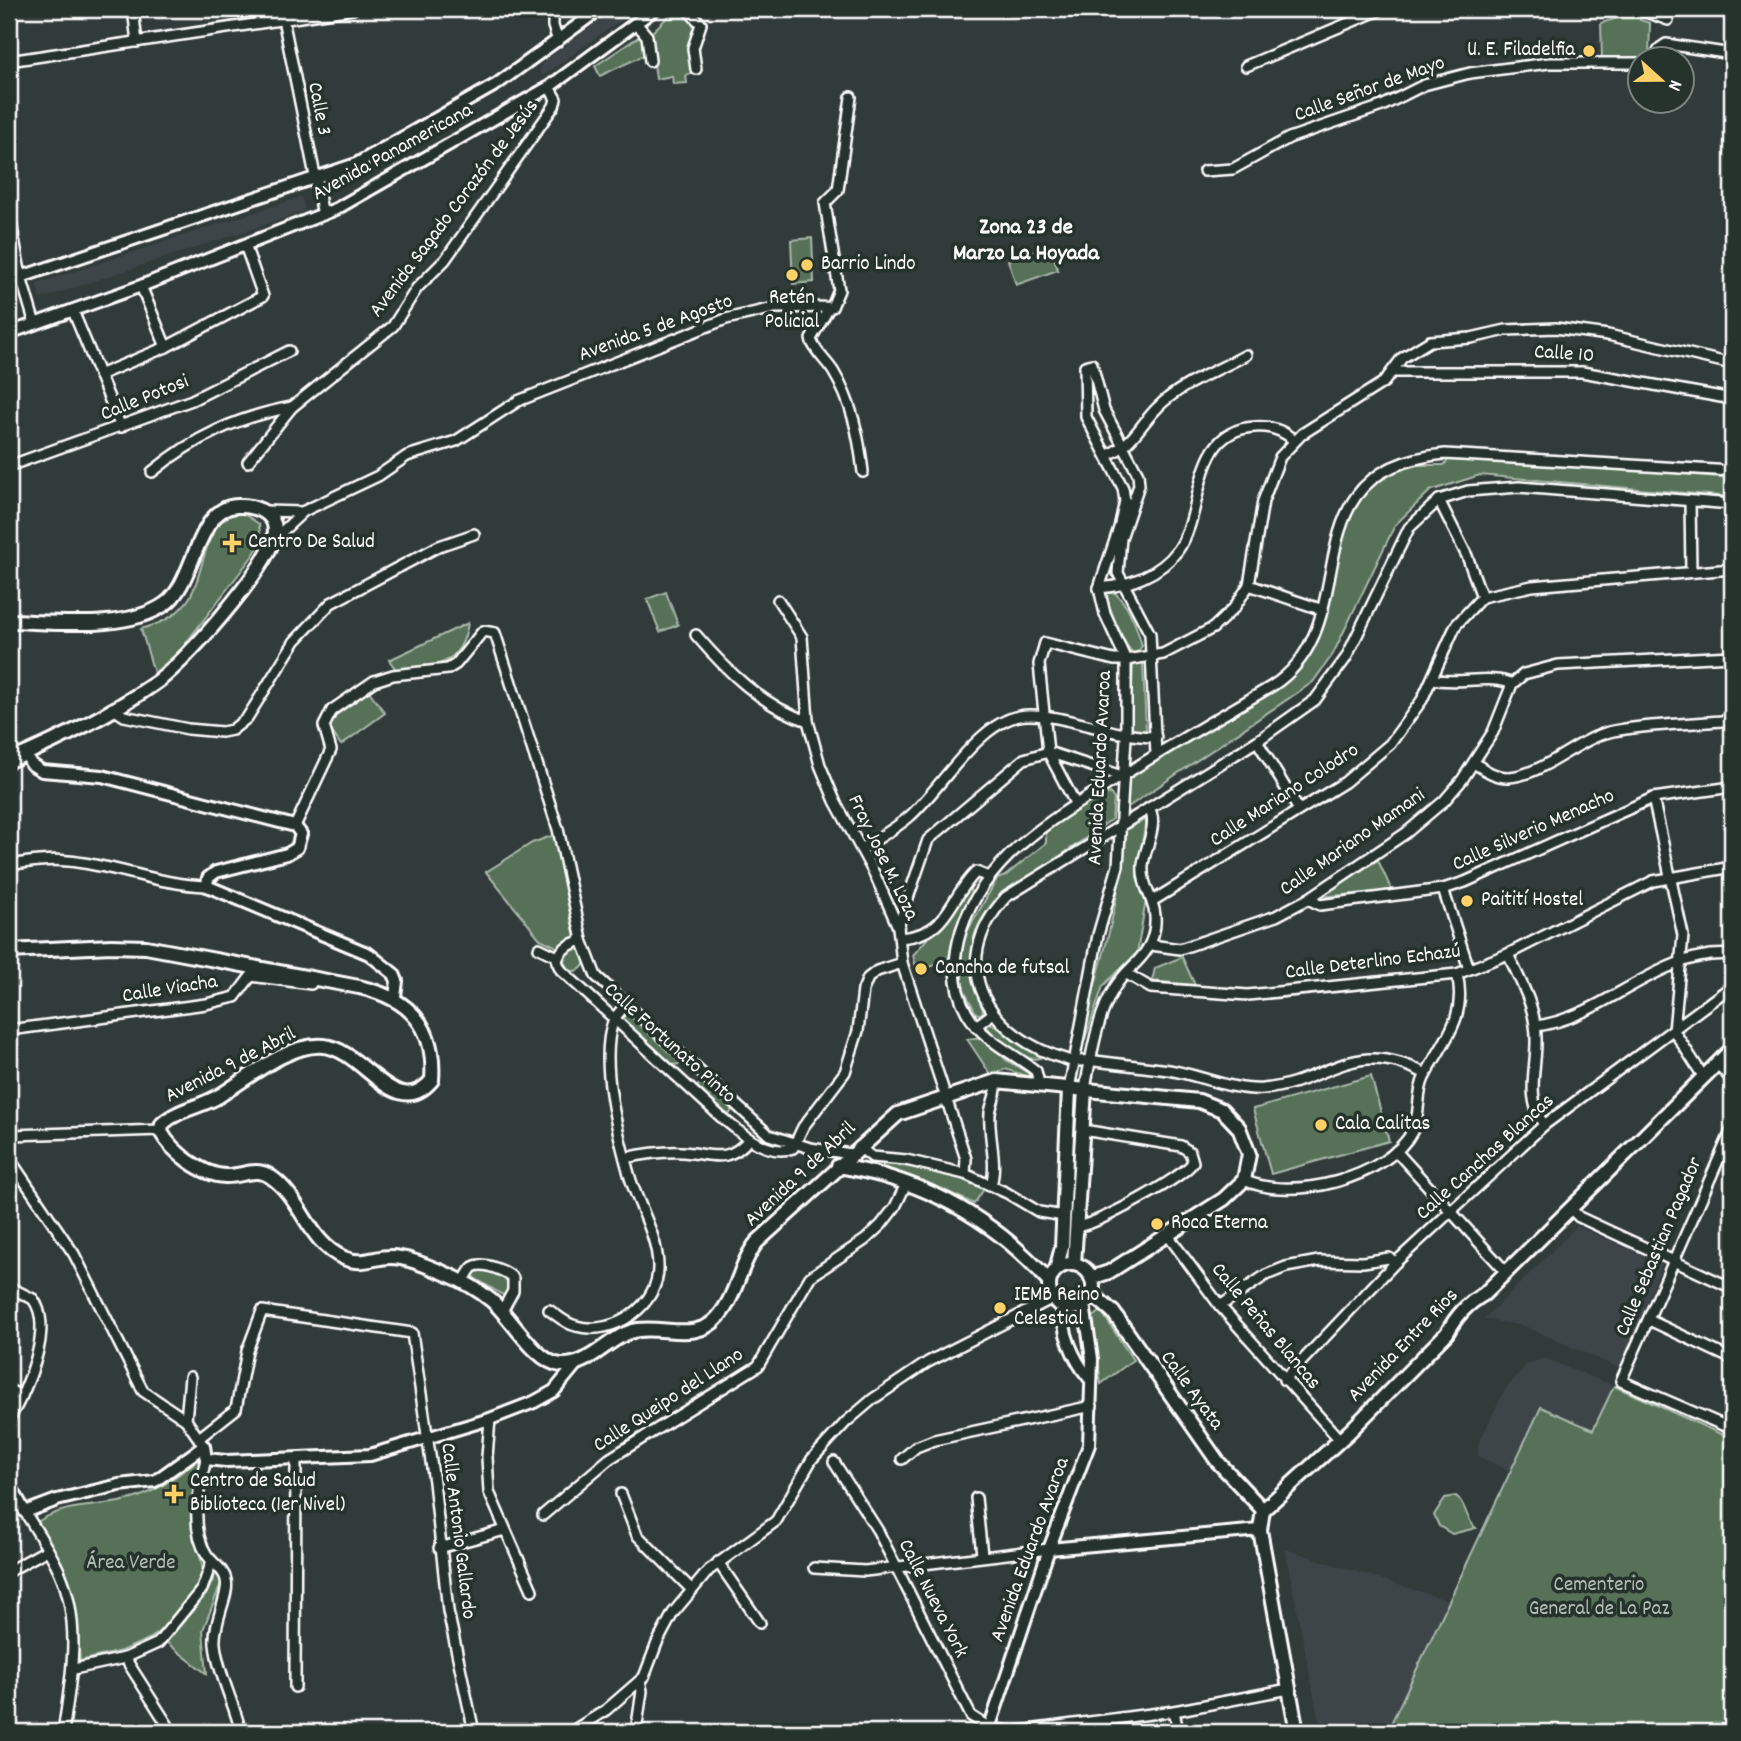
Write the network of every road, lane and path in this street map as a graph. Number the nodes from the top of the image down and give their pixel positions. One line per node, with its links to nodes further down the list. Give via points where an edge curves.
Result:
1 (133, 9): 13 (street)
2 (281, 9): 11 (street, Calle 3)
3 (353, 9): 11 (street)
4 (553, 9): 14 (street)
5 (600, 9): 14 (street, Avenida Panamericana)
6 (655, 9): 12 (street, Avenida Panamericana)
7 (687, 9): 21 (street, via 701,24 693,48)
8 (1382, 9): 20 (street)
9 (1638, 9): 10 (street)
10 (1668, 20)
11 (283, 21): 13 (street); 25 (street, Calle 3)
12 (636, 23): 18 (street, via 647,36); 22 (street, Avenida Panamericana)
13 (137, 41): 17 (street)
14 (558, 41): 25 (street, Avenida Panamericana, via 497,84 417,130 356,164)
15 (1696, 49): 16 (street)
16 (1732, 54)
17 (9, 61)
18 (650, 61)
19 (1626, 63): 24 (street, Calle Señor de Mayo, via 1538,63 1470,73 1424,85 1382,106 1289,138 1233,169)
20 (1247, 65)
21 (696, 69)
22 (549, 87): 27 (street, Avenida Panamericana); 43 (street, Avenida Sagado Corazón de Jesús, via 556,99 554,106 393,326)
23 (851, 97): 32 (street, via 838,190 825,203 839,290 837,301)
24 (1203, 171)
25 (313, 179): 27 (street, Calle 3); 29 (street, Avenida Panamericana)
26 (9, 211): 29 (street)
27 (323, 215): 28 (street, Avenida Panamericana)
28 (245, 245): 31 (street, Avenida Panamericana); 36 (street, via 263,296)
29 (20, 277): 30 (street, Avenida Panamericana); 34 (street)
30 (9, 281)
31 (141, 286): 33 (street, Avenida Panamericana); 36 (street)
32 (829, 308): 52 (street, via 811,339 833,370 852,412); 57 (street, Avenida 5 de Agosto, via 758,310 620,359 518,401 456,441 407,456 378,476)
33 (73, 311): 34 (street, Avenida Panamericana); 41 (street)
34 (34, 324): 35 (street, Avenida Panamericana)
35 (9, 333)
36 (166, 347): 41 (street)
37 (289, 351): 44 (street, Calle Potosi, via 192,400)
38 (1246, 355): 46 (street, via 1163,402)
39 (1732, 364): 40 (street, via 1608,335 1556,328 1430,341 1402,358)
40 (1392, 372): 42 (street, Calle 10, via 1582,372); 45 (street, via 1384,382)
41 (99, 374): 44 (street)
42 (1732, 398)
43 (292, 407): 48 (street, Avenida Sagado Corazón de Jesús); 51 (street, via 210,432)
44 (121, 427): 49 (street, Calle Potosi)
45 (1294, 441): 62 (street, via 1279,430 1255,427 1228,435 1204,468 1178,550 1157,570); 63 (street, via 1267,483)
46 (1126, 447): 47 (street); 47 (street, via 1104,410 1092,365 1085,366 1087,417); 62 (street, via 1139,474 1139,485 1117,561)
47 (1108, 455): 64 (street, via 1125,501)
48 (248, 462)
49 (9, 467)
50 (1732, 471): 67 (street, via 1445,454 1412,459 1359,490 1346,509)
51 (152, 472)
52 (863, 472)
53 (1439, 500): 54 (street, via 1468,491 1519,487); 65 (street); 81 (street, via 1418,517 1399,545 1346,658 1324,692)
54 (1690, 501): 55 (street); 61 (street)
55 (1732, 504)
56 (265, 511): 57 (street, Avenida 5 de Agosto); 59 (main road, via 275,526); 68 (main road, via 238,506 219,512 205,529 177,593 145,614 123,620)
57 (304, 511): 59 (street, Avenida 5 de Agosto)
58 (474, 534): 75 (street, via 439,546 331,603 295,642 247,718 232,730 188,729 124,716)
59 (274, 539): 75 (main road, via 244,587 190,654 154,685)
60 (1732, 569): 61 (street)
61 (1691, 572): 65 (street, via 1532,586)
62 (1123, 586): 64 (street); 71 (street, via 1144,618)
63 (1249, 586): 67 (street); 71 (street, via 1213,628)
64 (1099, 588): 72 (street, Avenida Eduardo Avaroa, via 1105,614)
65 (1482, 597): 73 (street, Calle Mariano Colodro, via 1456,625)
66 (778, 600): 78 (street, Fray Jose M. Loza, via 802,637)
67 (1323, 610): 84 (street, via 1299,660 1283,679)
68 (9, 621)
69 (696, 635): 78 (street, via 719,662 777,709)
70 (1732, 656): 74 (street, via 1544,666)
71 (1153, 657): 72 (street); 80 (street)
72 (1126, 660): 76 (street, via 1045,643 1039,656); 79 (street, Avenida Eduardo Avaroa)
73 (1432, 679): 74 (street); 92 (street, Calle Mariano Colodro, via 1406,726 1390,744 1345,782)
74 (1512, 684): 86 (street, Calle Mariano Mamani, via 1493,733)
75 (112, 708): 83 (main road)
76 (1045, 717): 79 (street); 82 (street); 95 (street, via 1020,716 999,723 908,817)
77 (1732, 720): 86 (street, via 1614,731 1511,777 1492,774)
78 (808, 721): 95 (street, Fray Jose M. Loza, via 835,802)
79 (1126, 737): 80 (street); 87 (street, Avenida Eduardo Avaroa)
80 (1156, 737): 84 (street)
81 (1257, 741): 91 (street); 92 (street)
82 (1048, 752): 87 (street); 90 (street); 104 (street, via 1024,759 1005,772 928,840)
83 (26, 754): 85 (main road); 94 (street, via 42,771 102,776)
84 (1156, 754): 87 (street)
85 (9, 761)
86 (1474, 762): 102 (street, Calle Mariano Mamani, via 1426,818)
87 (1122, 776): 90 (street); 93 (street, Avenida Eduardo Avaroa)
88 (1732, 787): 89 (street, Calle Silverio Menacho)
89 (1653, 798): 98 (street); 101 (street, Calle Silverio Menacho)
90 (1075, 803): 99 (street, via 1031,836)
91 (1149, 808): 93 (street); 103 (street, via 1153,820 1143,878)
92 (1300, 810): 103 (street, Calle Mariano Colodro)
93 (1119, 824): 122 (street, via 1006,897 995,909 981,939 976,971); 130 (street, Avenida Eduardo Avaroa, via 1118,866 1098,935)
94 (295, 826): 100 (street, via 301,835 297,848 216,872); 106 (street, Calle Fortunato Pinto, via 331,750 324,726 332,710 384,677 448,668 484,631 495,633 558,829)
95 (861, 849): 104 (street, Fray Jose M. Loza)
96 (9, 865): 100 (street, via 70,861)
97 (1732, 867): 98 (street, Calle Deterlino Echazú)
98 (1670, 876): 110 (street, Calle Deterlino Echazú); 113 (street, via 1683,935)
99 (989, 877): 105 (street, via 976,872 930,932); 124 (street, via 965,920 954,969 958,991)
100 (207, 886): 120 (street, via 381,961 397,981)
101 (1443, 890): 102 (street, Calle Silverio Menacho, via 1320,905); 115 (street)
102 (1308, 899): 107 (street, Calle Mariano Mamani, via 1276,916 1180,949)
103 (1154, 900): 107 (street)
104 (898, 927): 105 (street, Fray Jose M. Loza)
105 (900, 938): 114 (street, Fray Jose M. Loza)
106 (582, 940): 112 (street); 121 (street, Calle Fortunato Pinto, via 596,976)
107 (1151, 945): 116 (street)
108 (539, 948): 112 (street)
109 (9, 951): 118 (main road, via 146,947)
110 (1508, 954): 115 (street, Calle Deterlino Echazú); 125 (street)
111 (1732, 955): 113 (street)
112 (558, 957): 123 (street, Calle Fortunato Pinto, via 561,970)
113 (1683, 961): 125 (street, via 1560,1022); 127 (street)
114 (902, 963): 141 (street, Fray Jose M. Loza); 150 (street, via 868,978 845,1072)
115 (1469, 969): 117 (street, Calle Deterlino Echazú)
116 (1127, 974): 117 (street, Calle Deterlino Echazú, via 1151,988 1216,995); 129 (street, via 1114,988)
117 (1457, 974): 133 (street, via 1460,996 1452,1030)
118 (326, 981): 120 (main road); 126 (street, Calle Viacha, via 312,984 251,976 235,997 206,1004)
119 (1732, 986): 127 (street, Calle Canchas Blancas)
120 (395, 997): 146 (main road, Avenida 9 de Abril, via 416,1020 432,1061 432,1080 419,1091 399,1093 384,1086 356,1058 320,1045 299,1049 259,1069 218,1097 173,1115)
121 (626, 1005): 123 (street); 132 (street, Calle Fortunato Pinto)
122 (992, 1014): 124 (street); 130 (street, via 1024,1041)
123 (613, 1020): 137 (street, Calle Fortunato Pinto); 154 (street, via 610,1074)
124 (976, 1026): 138 (street, via 1036,1071)
125 (1536, 1027): 144 (street, via 1532,1095)
126 (9, 1030)
127 (1674, 1031): 134 (street); 144 (street, Calle Canchas Blancas)
128 (1732, 1049): 131 (main road, Avenida Entre Rios)
129 (1091, 1060): 130 (street); 133 (street, via 1261,1089 1362,1061 1397,1060); 140 (street)
130 (1072, 1061): 139 (street, Avenida Eduardo Avaroa)
131 (1717, 1063): 134 (main road, Avenida Entre Rios); 135 (street)
132 (699, 1070): 137 (street); 142 (street, Calle Fortunato Pinto)
133 (1426, 1074): 152 (street, via 1413,1131)
134 (1703, 1076): 160 (main road, Avenida Entre Rios)
135 (1732, 1080)
136 (996, 1081): 138 (main road, Avenida 9 de Abril); 141 (main road, Avenida 9 de Abril); 159 (street, via 998,1091 990,1110)
137 (687, 1085): 143 (street, Calle Fortunato Pinto)
138 (1040, 1087): 139 (main road, Avenida 9 de Abril)
139 (1069, 1089): 140 (main road, Avenida 9 de Abril); 162 (main road, Avenida Eduardo Avaroa)
140 (1085, 1089): 147 (main road); 157 (main road, Avenida 9 de Abril, via 1199,1101 1222,1110 1245,1141 1249,1166)
141 (945, 1096): 151 (main road, Avenida 9 de Abril, via 898,1114); 156 (street, Fray Jose M. Loza, via 966,1159)
142 (743, 1114): 143 (street); 150 (street, Calle Fortunato Pinto, via 769,1135)
143 (732, 1125): 149 (street, Calle Fortunato Pinto)
144 (1544, 1125): 161 (street, Calle Canchas Blancas)
145 (1732, 1129): 166 (street, Calle Sebastian Pagador)
146 (161, 1130): 148 (street); 171 (main road, Avenida 9 de Abril, via 170,1144 208,1173 228,1176 254,1171 272,1177 323,1244 342,1257 367,1262 401,1258)
147 (1083, 1130): 163 (main road); 163 (street, via 1181,1146 1193,1161 1186,1171)
148 (9, 1138)
149 (749, 1139): 150 (street, Calle Fortunato Pinto, via 777,1150 791,1150); 154 (street, via 739,1149 714,1158 683,1152)
150 (795, 1144): 151 (street, Calle Fortunato Pinto)
151 (855, 1151): 155 (main road, Avenida 9 de Abril); 156 (street, Calle Fortunato Pinto)
152 (1396, 1151): 157 (street, via 1340,1182 1275,1187); 161 (street)
153 (9, 1158): 191 (street, via 74,1254 144,1391)
154 (625, 1158): 178 (street, via 657,1254 657,1279 650,1297 632,1316 596,1327 574,1326)
155 (838, 1166): 158 (main road); 182 (main road, Avenida 9 de Abril, via 750,1251 728,1302 712,1323 693,1331 636,1330)
156 (965, 1174): 159 (street, Calle Fortunato Pinto)
157 (1244, 1180): 164 (main road, via 1224,1199)
158 (906, 1182): 169 (main road, via 958,1205); 205 (street, Calle Queipo del Llano, via 895,1207 865,1240 810,1276 758,1366 608,1459)
159 (991, 1185): 162 (street, Calle Fortunato Pinto, via 1039,1212)
160 (1571, 1209): 166 (street); 168 (main road, Avenida Entre Rios)
161 (1451, 1212): 165 (street, Calle Canchas Blancas); 168 (street)
162 (1064, 1216): 169 (main road, Avenida Eduardo Avaroa, via 1061,1256)
163 (1079, 1226): 167 (main road)
164 (1167, 1234): 170 (main road, via 1110,1272); 176 (street, Calle Peñas Blancas)
165 (1396, 1262): 176 (street, via 1384,1258 1303,1263 1266,1275); 185 (street, Calle Canchas Blancas)
166 (1674, 1263): 173 (street); 180 (street, Calle Sebastian Pagador)
167 (1074, 1264): 169 (main road); 170 (main road)
168 (1506, 1272): 194 (main road, Avenida Entre Rios, via 1469,1303 1447,1333)
169 (1053, 1275): 174 (main road)
170 (1091, 1278): 175 (main road)
171 (463, 1282): 179 (main road, Avenida 9 de Abril); 179 (street, via 479,1265 508,1274 513,1278 513,1291)
172 (9, 1287): 187 (street, via 30,1295 39,1314 39,1341)
173 (1732, 1288)
174 (1053, 1298): 177 (main road); 213 (street, via 928,1362 873,1399 823,1445 776,1521)
175 (1087, 1298): 177 (main road); 184 (street, Avenida Eduardo Avaroa); 203 (main road, Calle Ayata, via 1113,1312 1218,1461)
176 (1220, 1306): 185 (street, Calle Peñas Blancas)
177 (1064, 1307): 184 (street, Avenida Eduardo Avaroa, via 1063,1323 1073,1352)
178 (549, 1310)
179 (502, 1311): 182 (main road, Avenida 9 de Abril, via 544,1357 554,1363)
180 (1648, 1320): 181 (street); 192 (street, Calle Sebastian Pagador, via 1622,1381)
181 (1732, 1359)
182 (577, 1363): 190 (street, via 554,1391)
183 (190, 1377): 191 (street)
184 (1089, 1378): 188 (street, Avenida Eduardo Avaroa)
185 (1284, 1380): 194 (street, Calle Peñas Blancas)
186 (9, 1390): 187 (street)
187 (22, 1396): 189 (street)
188 (1092, 1406): 198 (street, via 934,1440); 209 (street, Avenida Eduardo Avaroa, via 1089,1445)
189 (9, 1419)
190 (490, 1419): 193 (street); 206 (street, via 489,1492)
191 (186, 1420): 195 (street)
192 (1732, 1429)
193 (428, 1438): 195 (street, Calle Antonio Gallardo, via 412,1333 262,1311 247,1351 236,1409); 197 (street, via 370,1455); 208 (street, Calle Antonio Gallardo)
194 (1340, 1440): 203 (main road, Avenida Entre Rios)
195 (201, 1442): 196 (street); 204 (street, via 155,1481 119,1485)
196 (206, 1459): 197 (street); 212 (street, via 197,1508 201,1541)
197 (296, 1459): 223 (street)
198 (902, 1459)
199 (834, 1462): 214 (street, Calle Nueva York, via 864,1505)
200 (9, 1483): 204 (street)
201 (621, 1494): 218 (street, via 637,1535)
202 (976, 1497): 211 (street)
203 (1263, 1510): 207 (main road)
204 (25, 1512): 210 (street)
205 (543, 1515)
206 (505, 1530): 208 (street); 217 (street)
207 (1260, 1531): 209 (street); 224 (main road)
208 (439, 1548): 230 (street, Calle Antonio Gallardo, via 459,1675)
209 (1049, 1549): 211 (street); 226 (street, Avenida Eduardo Avaroa)
210 (47, 1550): 216 (street); 221 (street, via 66,1593)
211 (982, 1555): 214 (street)
212 (212, 1561): 220 (street, via 202,1588 164,1638); 229 (street, via 226,1578 215,1622 215,1644)
213 (718, 1562): 218 (street); 219 (street)
214 (896, 1566): 215 (street, via 865,1571); 226 (street, Calle Nueva York, via 969,1712)
215 (814, 1568)
216 (9, 1571)
217 (532, 1590)
218 (692, 1590): 222 (street, via 664,1629)
219 (760, 1623)
220 (125, 1658): 221 (street); 228 (street)
221 (74, 1669): 227 (street)
222 (640, 1681): 231 (street); 232 (street)
223 (295, 1687)
224 (1290, 1689): 225 (street); 235 (main road)
225 (1174, 1711): 233 (street); 234 (street)
226 (989, 1730): 233 (street)
227 (62, 1732)
228 (173, 1732)
229 (241, 1732)
230 (474, 1732)
231 (571, 1732)
232 (636, 1732)
233 (1012, 1732)
234 (1178, 1732)
235 (1297, 1732)

